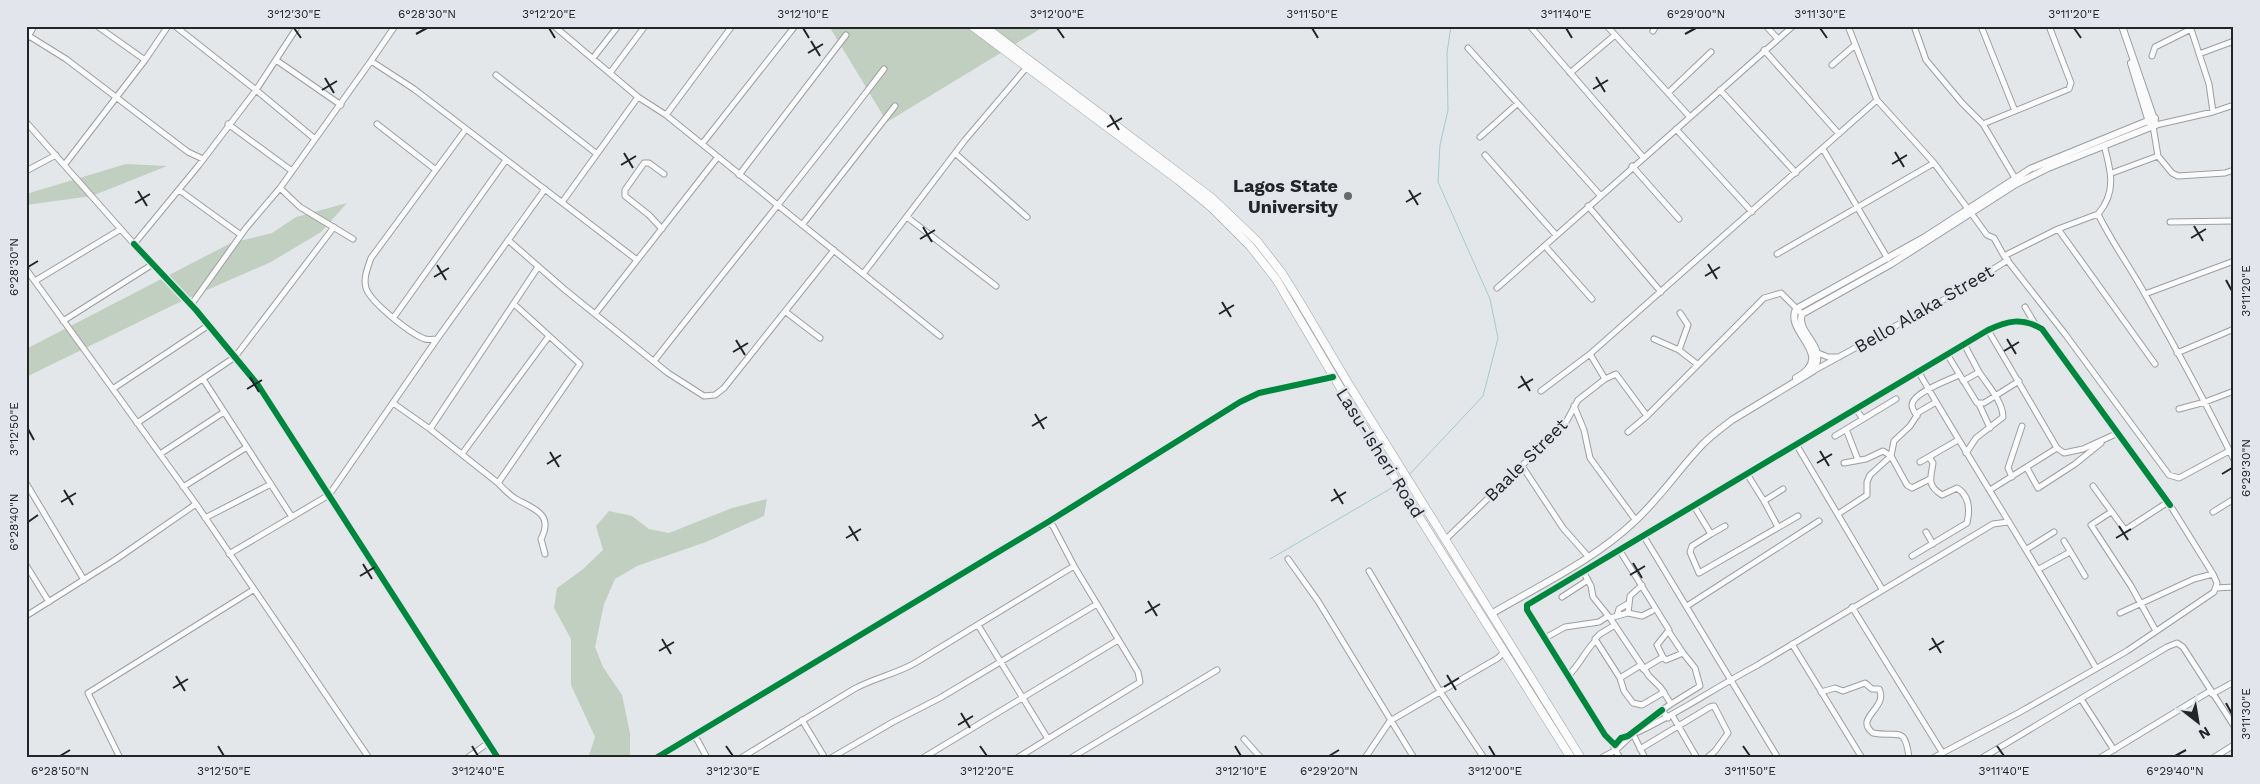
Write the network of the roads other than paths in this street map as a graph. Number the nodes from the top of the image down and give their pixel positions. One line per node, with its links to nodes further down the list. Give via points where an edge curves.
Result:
1 (34, 26): 29 (street)
2 (97, 26): 26 (street)
3 (109, 26): 26 (street)
4 (168, 26): 39 (street)
5 (175, 26): 48 (street)
6 (395, 26): 41 (street)
7 (618, 26): 38 (street)
8 (646, 26): 45 (street)
9 (732, 26): 60 (street)
10 (795, 26): 72 (street)
11 (972, 26): 43 (main road, Lasu-Isheri Road)
12 (984, 26): 254 (main road, Lasu-Isheri Road, via 1218,203 1257,241 1296,295)
13 (1530, 26): 46 (street)
14 (1607, 26): 27 (street)
15 (1766, 26): 30 (street)
16 (1793, 26): 30 (street)
17 (1848, 26): 32 (street)
18 (1914, 26): 66 (street, via 1926,60)
19 (1981, 26): 58 (street)
20 (2049, 26): 58 (street, via 2071,86 2066,91)
21 (2118, 26): 63 (street)
22 (2122, 26): 63 (street)
23 (558, 27): 38 (street)
24 (2190, 28): 36 (street); 37 (street, via 2155,47)
25 (296, 29): 40 (street)
26 (104, 32): 39 (street)
27 (1615, 35): 46 (street); 50 (street)
28 (846, 36): 94 (street)
29 (28, 38): 51 (street, via 66,59)
30 (1777, 38): 34 (street)
31 (2234, 41): 36 (street)
32 (1855, 44): 42 (street); 53 (street)
33 (1468, 48): 54 (street)
34 (1764, 50): 49 (street); 69 (street)
35 (1711, 52): 50 (street)
36 (2199, 54): 59 (street)
37 (2152, 56)
38 (593, 58): 45 (street)
39 (145, 60): 51 (street)
40 (276, 60): 48 (street); 55 (street)
41 (371, 61): 55 (street); 68 (street)
42 (1832, 65)
43 (1027, 67): 76 (street); 172 (main road, Lasu-Isheri Road, via 1185,186 1250,246 1276,279)
44 (884, 69): 101 (street, via 811,165)
45 (610, 73): 52 (street)
46 (1570, 73): 80 (street)
47 (496, 75): 75 (street)
48 (256, 90): 64 (street); 71 (street)
49 (1720, 90): 61 (street); 91 (street)
50 (1668, 93): 61 (street)
51 (116, 97): 82 (street, via 188,152); 85 (street)
52 (638, 97): 60 (street); 75 (street)
53 (1877, 100): 69 (street); 84 (street)
54 (1517, 104): 70 (street); 99 (street)
55 (340, 105): 71 (street)
56 (2234, 105): 59 (street)
57 (895, 106): 112 (street)
58 (2015, 110): 66 (street)
59 (2214, 112): 63 (street)
60 (666, 115): 72 (street)
61 (1689, 116): 67 (street)
62 (26, 122): 77 (street)
63 (2153, 123): 73 (street); 79 (street); 95 (street, via 2030,169)
64 (228, 124): 82 (street); 90 (street)
65 (377, 124): 87 (street)
66 (1984, 124): 95 (street)
67 (1676, 128): 80 (street); 105 (street)
68 (466, 129): 83 (street); 87 (street)
69 (1840, 134): 74 (street)
70 (1480, 137)
71 (316, 139): 90 (street)
72 (702, 144): 81 (street)
73 (2104, 146): 92 (street); 104 (street, via 2048,168)
74 (1823, 149): 91 (street); 103 (street)
75 (597, 154): 100 (street)
76 (956, 154): 107 (street); 108 (street)
77 (56, 155): 85 (street); 89 (street)
78 (1485, 155): 118 (street)
79 (2158, 156): 88 (street, via 2178,176); 92 (street)
80 (1644, 157): 86 (street)
81 (717, 158): 94 (street); 115 (street)
82 (203, 159): 98 (street)
83 (506, 160): 97 (street); 146 (street)
84 (1934, 163): 103 (street); 104 (street)
85 (65, 164): 114 (street)
86 (1632, 166): 99 (street); 109 (street)
87 (436, 170): 146 (street, via 371,258 366,275 366,287 371,297)
88 (2234, 170)
89 (26, 171)
90 (292, 171): 96 (street)
91 (1796, 173): 105 (street)
92 (2112, 173): 106 (street, via 2109,196)
93 (664, 174): 115 (street, via 649,162 644,163 624,190 625,196)
94 (739, 175): 101 (street)
95 (2015, 178): 104 (street)
96 (280, 188): 113 (street, via 300,207); 117 (street)
97 (545, 189): 100 (street); 120 (street)
98 (179, 190): 117 (street); 121 (street)
99 (1600, 195): 102 (street)
100 (563, 201): 127 (street)
101 (776, 204): 112 (street); 165 (street)
102 (1588, 206): 118 (street); 136 (street)
103 (1858, 207): 124 (street); 126 (street)
104 (1969, 211): 125 (street, via 1987,235 1994,238); 126 (street); 142 (street, via 1891,264)
105 (1752, 212): 136 (street)
106 (2098, 214): 116 (street, Bello Alaka Street); 137 (street, via 2109,238)
107 (907, 216): 132 (street); 134 (street)
108 (1027, 217)
109 (1678, 219)
110 (2234, 221): 111 (street)
111 (2170, 222)
112 (802, 225): 123 (street)
113 (334, 227): 119 (street); 163 (street)
114 (121, 229): 121 (street); 133 (street)
115 (662, 229): 127 (street)
116 (2058, 229): 125 (street, Bello Alaka Street); 167 (street)
117 (241, 235): 140 (street)
118 (1556, 235): 122 (street)
119 (353, 239)
120 (508, 240): 130 (street); 155 (street)
121 (134, 244): 129 (street)
122 (1545, 246): 135 (street); 138 (street)
123 (834, 250): 132 (street); 143 (street)
124 (1777, 254)
125 (2006, 258): 164 (street, Bello Alaka Street, via 1945,299); 207 (street, via 2169,475 2179,478)
126 (1888, 259): 142 (street)
127 (637, 260): 145 (street)
128 (2234, 261): 137 (street)
129 (153, 264): 140 (street); 147 (street)
130 (538, 268): 139 (street); 145 (street)
131 (26, 269): 133 (street)
132 (863, 274): 153 (street)
133 (35, 281): 147 (street)
134 (996, 286)
135 (1497, 288)
136 (1662, 292): 161 (street)
137 (2145, 294): 159 (street)
138 (1592, 299)
139 (514, 304): 152 (street); 197 (street)
140 (191, 305): 149 (street)
141 (2025, 307): 148 (street)
142 (1799, 311): 160 (street, via 1802,324); 166 (street, via 1781,294 1764,298); 242 (street, via 1794,314 1796,325 1812,353 1812,362 1807,370 1718,426 1690,452)
143 (786, 312): 154 (street); 165 (street, via 715,395 704,396)
144 (1680, 313): 158 (street, via 1688,325)
145 (595, 314): 165 (street)
146 (394, 317): 155 (street, via 427,340)
147 (63, 320): 177 (street)
148 (2035, 324): 151 (street, via 2006,321); 200 (street, via 2049,336)
149 (208, 325): 163 (street); 177 (street)
150 (2234, 329): 159 (street)
151 (1988, 330): 157 (street); 176 (street)
152 (549, 336): 210 (street); 223 (street, via 580,364)
153 (940, 336)
154 (820, 338)
155 (437, 339): 185 (street)
156 (1654, 339): 158 (street)
157 (1964, 344): 162 (street); 170 (street)
158 (1679, 350): 166 (street)
159 (2176, 352): 184 (street)
160 (1818, 353): 164 (street, Bello Alaka Street); 168 (street)
161 (1590, 354): 174 (street); 179 (street)
162 (1947, 354): 169 (street); 171 (street)
163 (235, 357): 173 (street); 229 (street, via 258,385)
164 (1839, 357): 168 (street, Bello Alaka Street)
165 (654, 362)
166 (1697, 364): 191 (street)
167 (2155, 364)
168 (1814, 371): 288 (street, via 1720,430 1621,533 1581,561)
169 (1918, 371): 178 (street); 188 (street)
170 (1980, 372): 175 (street); 181 (street)
171 (1959, 375): 175 (street); 178 (street)
172 (1333, 377): 244 (street, via 1259,393 1240,402); 302 (main road, Lasu-Isheri Road)
173 (203, 379): 190 (street); 194 (street)
174 (1605, 379): 187 (street, Baale Street); 191 (street, via 1616,374)
175 (1963, 381): 186 (street)
176 (2019, 381): 181 (street); 206 (street)
177 (114, 388): 194 (street)
178 (1928, 388): 183 (street); 192 (street, via 1913,400)
179 (1541, 391)
180 (2234, 391): 184 (street)
181 (1994, 396): 186 (street); 196 (street, via 2004,413)
182 (1896, 398): 193 (street)
183 (1936, 402): 192 (street); 203 (street)
184 (2205, 402): 189 (street); 207 (street)
185 (393, 403): 197 (street); 229 (street)
186 (1979, 404): 196 (street)
187 (1574, 406): 217 (street, Baale Street, via 1565,424); 242 (street, via 1590,458)
188 (1855, 408): 193 (street); 204 (street)
189 (2178, 409)
190 (224, 412): 205 (street); 209 (street)
191 (1648, 416): 199 (street)
192 (1917, 416): 211 (street, via 1894,442)
193 (1863, 419): 198 (street)
194 (137, 423): 209 (street)
195 (2022, 426): 220 (street, via 2008,468)
196 (1990, 428): 208 (street, via 1976,438)
197 (430, 429): 210 (street)
198 (1846, 430): 201 (street); 214 (street)
199 (1628, 432)
200 (2118, 433): 202 (street); 233 (street)
201 (1835, 436)
202 (2105, 439): 206 (street, via 2074,452 2064,453); 218 (street, via 2038,488)
203 (1958, 440): 208 (street); 212 (street)
204 (1796, 444): 219 (street); 238 (street)
205 (246, 447): 224 (street); 226 (street)
206 (2058, 448): 218 (street)
207 (2228, 450): 213 (street)
208 (1966, 452): 228 (street)
209 (160, 454): 226 (street)
210 (462, 454): 223 (street)
211 (1891, 456): 214 (street, via 1881,451); 221 (street, via 1907,485 1912,488); 238 (street, via 1870,475 1867,495)
212 (1929, 457): 215 (street); 221 (street, via 1933,463)
213 (2233, 457)
214 (1858, 460): 216 (street)
215 (1920, 462)
216 (1844, 463)
217 (1522, 466): 254 (street, Baale Street); 263 (street, via 1563,528)
218 (2027, 468): 220 (street)
219 (1747, 474): 231 (street); 234 (street)
220 (2012, 477): 228 (street)
221 (1930, 479): 250 (street, via 1942,495 1956,488 1965,496 1970,509 1967,523)
222 (26, 483): 273 (street)
223 (498, 483): 262 (street, via 514,498 534,508 545,520 546,529 541,539)
224 (270, 484): 240 (street); 241 (street)
225 (2093, 486): 236 (street)
226 (183, 487): 232 (street)
227 (1783, 489): 231 (street)
228 (1990, 490): 235 (street)
229 (329, 495): 240 (street); 331 (street)
230 (2234, 499): 237 (street)
231 (1764, 501): 248 (street)
232 (196, 504): 241 (street); 273 (street)
233 (2170, 505): 236 (street, via 2165,504 2125,530); 271 (street)
234 (1694, 506): 252 (street); 253 (street)
235 (2002, 512): 245 (street); 246 (street)
236 (2111, 512): 284 (street, via 2091,525)
237 (2213, 512)
238 (1838, 514): 278 (street)
239 (1798, 516): 248 (street)
240 (292, 517): 261 (street)
241 (205, 518): 261 (street)
242 (1634, 518): 263 (street)
243 (1819, 521): 285 (street)
244 (1048, 522): 267 (street); 327 (street)
245 (2008, 522): 246 (street); 258 (street)
246 (1993, 524): 256 (street)
247 (1725, 526): 252 (street)
248 (1778, 527): 252 (street, via 1699,573 1690,552 1692,546)
249 (1926, 532): 257 (street)
250 (1954, 532): 256 (street); 257 (street)
251 (2054, 532): 258 (street)
252 (1711, 534)
253 (1643, 535): 259 (street); 285 (street)
254 (1445, 540): 288 (main road, Lasu-Isheri Road)
255 (2064, 540): 260 (street)
256 (1960, 543): 278 (street)
257 (1933, 544): 264 (street)
258 (2027, 549): 268 (street)
259 (1620, 551): 270 (street); 275 (street)
260 (2070, 552): 268 (street); 272 (street)
261 (229, 554): 279 (street)
262 (545, 554)
263 (1586, 554): 288 (street)
264 (1912, 556)
265 (1288, 559): 323 (street, via 1318,602)
266 (26, 565): 281 (street)
267 (1074, 566): 283 (street); 294 (street)
268 (2039, 569): 307 (street)
269 (1369, 571): 316 (street)
270 (1584, 573): 274 (street); 298 (street, via 1526,608)
271 (2214, 574): 277 (street); 284 (street, via 2194,579)
272 (2085, 576)
273 (84, 580): 281 (street)
274 (1588, 580): 280 (street); 293 (street, via 1593,597)
275 (1642, 585): 282 (street, via 1630,596); 297 (street)
276 (2234, 587): 277 (street)
277 (2216, 588): 296 (street, via 2209,597)
278 (1882, 589): 286 (street)
279 (253, 590): 337 (street, via 88,693); 338 (street)
280 (1562, 597)
281 (49, 602): 291 (street)
282 (1629, 603): 289 (street); 292 (street, via 1619,609)
283 (1097, 604): 299 (street); 305 (street)
284 (2142, 604): 290 (street); 296 (street)
285 (1687, 606): 311 (street)
286 (1852, 607): 301 (street); 336 (street)
287 (1652, 611): 289 (street, via 1641,616)
288 (1490, 612): 354 (main road, Lasu-Isheri Road)
289 (1628, 613): 292 (street)
290 (2120, 613)
291 (26, 616)
292 (1617, 616): 293 (street)
293 (1609, 617): 295 (street); 298 (street, via 1600,622 1564,627)
294 (978, 625): 305 (street); 322 (street, via 897,673 866,682)
295 (1615, 625): 300 (street, via 1596,636); 306 (street)
296 (2156, 631): 307 (street)
297 (1669, 632): 303 (street); 304 (street, via 1657,645)
298 (1545, 638): 309 (street)
299 (1118, 640): 317 (street); 329 (street, via 1138,672 1140,682)
300 (1595, 641): 309 (street); 310 (street)
301 (1792, 644): 311 (street); 314 (street)
302 (1504, 652): 316 (street); 353 (main road, Lasu-Isheri Road)
303 (1683, 654): 304 (street, via 1666,660); 319 (street, via 1695,668 1700,686)
304 (1663, 657): 306 (street)
305 (1001, 661): 317 (street); 345 (street)
306 (1642, 667): 310 (street); 313 (street)
307 (2096, 668): 336 (street)
308 (1217, 670): 348 (street)
309 (1568, 676): 328 (street)
310 (1620, 678): 313 (street, via 1633,703 1642,704)
311 (1731, 678): 321 (street); 360 (street)
312 (2234, 682): 315 (street)
313 (1664, 692): 319 (street)
314 (1821, 692): 361 (street); 362 (street, via 1834,688 1843,691 1865,683 1872,689 1880,689 1878,708 1869,716 1867,727 1872,733 1903,736)
315 (2211, 692): 318 (street, via 2177,643); 325 (street); 335 (street)
316 (1441, 693): 323 (street); 352 (street)
317 (1023, 697): 329 (street); 346 (street)
318 (2081, 699): 335 (street); 364 (street)
319 (1671, 704): 320 (street)
320 (1662, 710): 321 (street); 328 (street, via 1615,745)
321 (1670, 716): 324 (street); 326 (street)
322 (802, 720): 343 (street); 344 (street)
323 (1390, 722): 350 (street); 351 (street)
324 (1679, 726): 333 (street); 358 (street); 359 (street, via 1714,706 1728,733)
325 (2234, 726)
326 (1633, 734): 333 (street); 334 (street)
327 (692, 735): 341 (street); 342 (street)
328 (1606, 735): 334 (street)
329 (1048, 739): 347 (street)
330 (1244, 739): 349 (street)
331 (488, 743): 339 (street); 340 (street)
332 (2234, 745): 366 (street)
333 (1640, 749): 357 (street)
334 (1616, 750): 355 (street); 356 (street)
335 (2114, 750): 365 (street)
336 (1942, 752): 363 (street)
337 (120, 758)
338 (369, 758)
339 (467, 758)
340 (498, 758)
341 (656, 758)
342 (707, 758)
343 (741, 758)
344 (825, 758)
345 (832, 758)
346 (923, 758)
347 (1017, 758)
348 (1071, 758)
349 (1261, 758)
350 (1365, 758)
351 (1414, 758)
352 (1484, 758)
353 (1571, 758)
354 (1581, 758)
355 (1601, 758)
356 (1620, 758)
357 (1645, 758)
358 (1696, 758)
359 (1707, 758)
360 (1778, 758)
361 (1862, 758)
362 (1909, 758)
363 (1933, 758)
364 (1982, 758)
365 (2100, 758)
366 (2213, 758)

